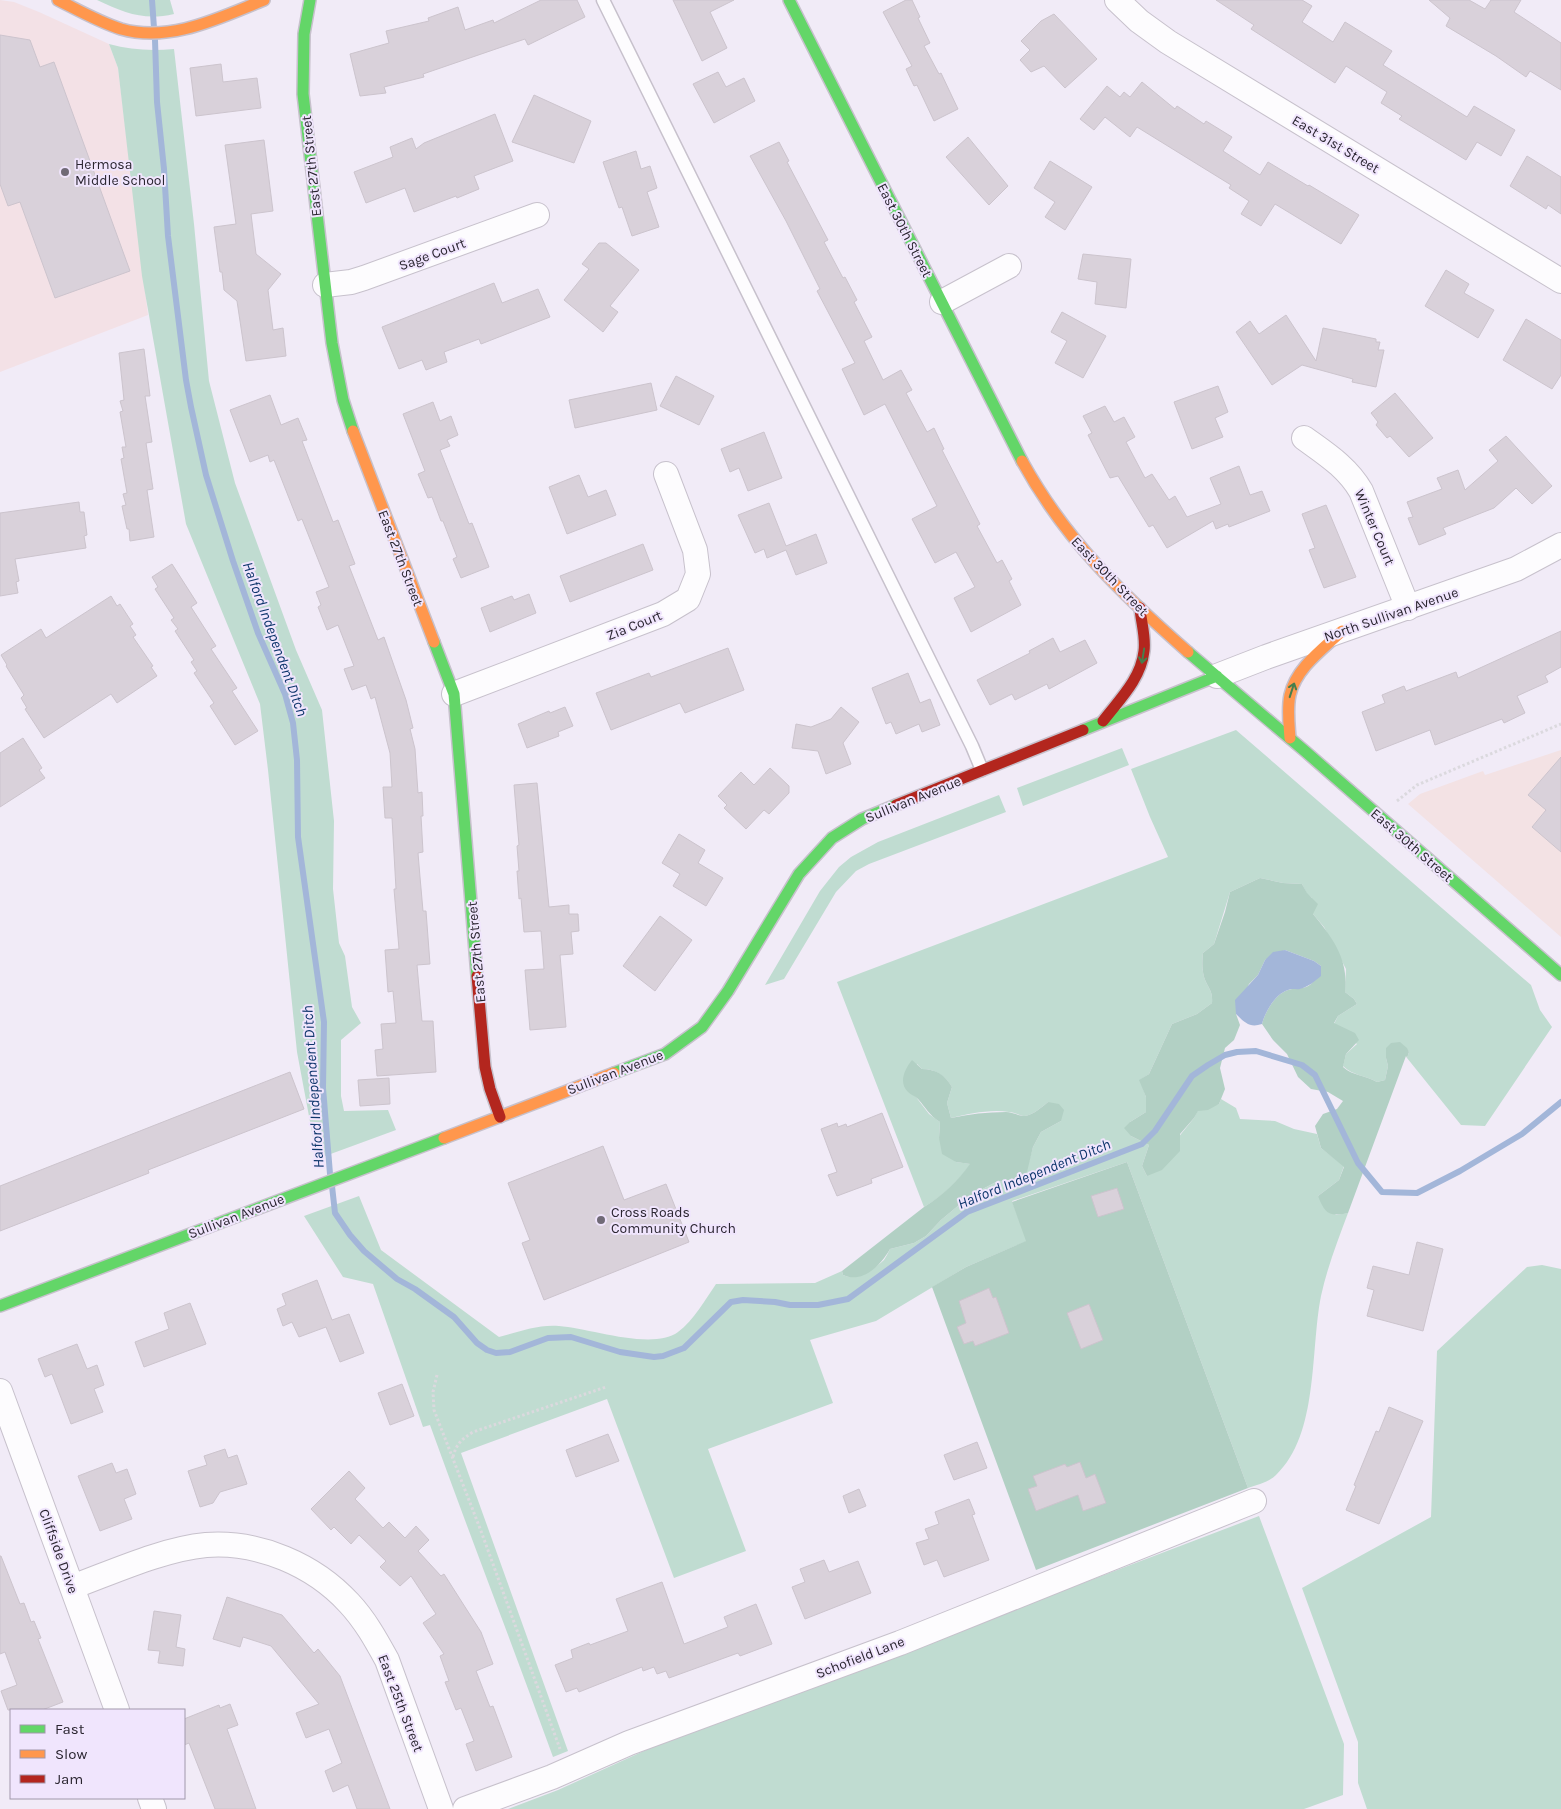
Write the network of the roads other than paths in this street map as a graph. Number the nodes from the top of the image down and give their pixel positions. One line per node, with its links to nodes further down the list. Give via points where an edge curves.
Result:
1 (58, 0): 2 (main road, via 122,30 152,34 194,26)
2 (264, 0)
3 (310, 0): 10 (main road, East 27th Street, via 304,34 303,94)
4 (603, 0): 22 (lane)
5 (789, 0): 11 (main road, East 30th Street)
6 (1117, 0): 9 (street, East 31st Street, via 1168,42)
7 (537, 215): 10 (street, Sage Court, via 364,278)
8 (1009, 266): 11 (street)
9 (1561, 281)
10 (325, 285): 19 (main road, East 27th Street, via 338,375 352,429)
11 (942, 302): 15 (main road, East 30th Street, via 1018,454 1048,505 1091,559)
12 (1304, 438): 16 (street, Winter Court, via 1355,480)
13 (666, 474): 19 (street, Zia Court, via 695,550 698,574 688,599 663,614)
14 (1561, 545): 16 (street, North Sullivan Avenue, via 1516,569)
15 (1140, 608): 18 (main road, East 30th Street); 20 (main road, one-way to 20, via 1144,649 1141,665 1134,680)
16 (1408, 608): 17 (street, North Sullivan Avenue)
17 (1342, 630): 18 (street, North Sullivan Avenue); 21 (main road, one-way to 17, via 1289,696 1292,685)
18 (1217, 676): 20 (main road, Sullivan Avenue); 21 (main road, East 30th Street)
19 (454, 694): 24 (main road, East 27th Street, via 485,1067)
20 (1102, 722): 22 (main road, Sullivan Avenue)
21 (1290, 738): 23 (main road, East 30th Street)
22 (982, 770): 24 (main road, Sullivan Avenue, via 862,820 832,838 799,874 728,991 693,1035 665,1054)
23 (1561, 975)
24 (500, 1117): 25 (main road, Sullivan Avenue)
25 (0, 1306)
26 (0, 1392): 28 (street, Cliffside Drive)
27 (1254, 1501): 31 (street, Schofield Lane, via 900,1643 625,1745)
28 (72, 1587): 29 (street, Cliffside Drive); 30 (street, East 25th Street, via 158,1556 207,1545 257,1549 303,1567 349,1603 365,1622 387,1660)
29 (117, 1709)
30 (440, 1809)
31 (465, 1809)

